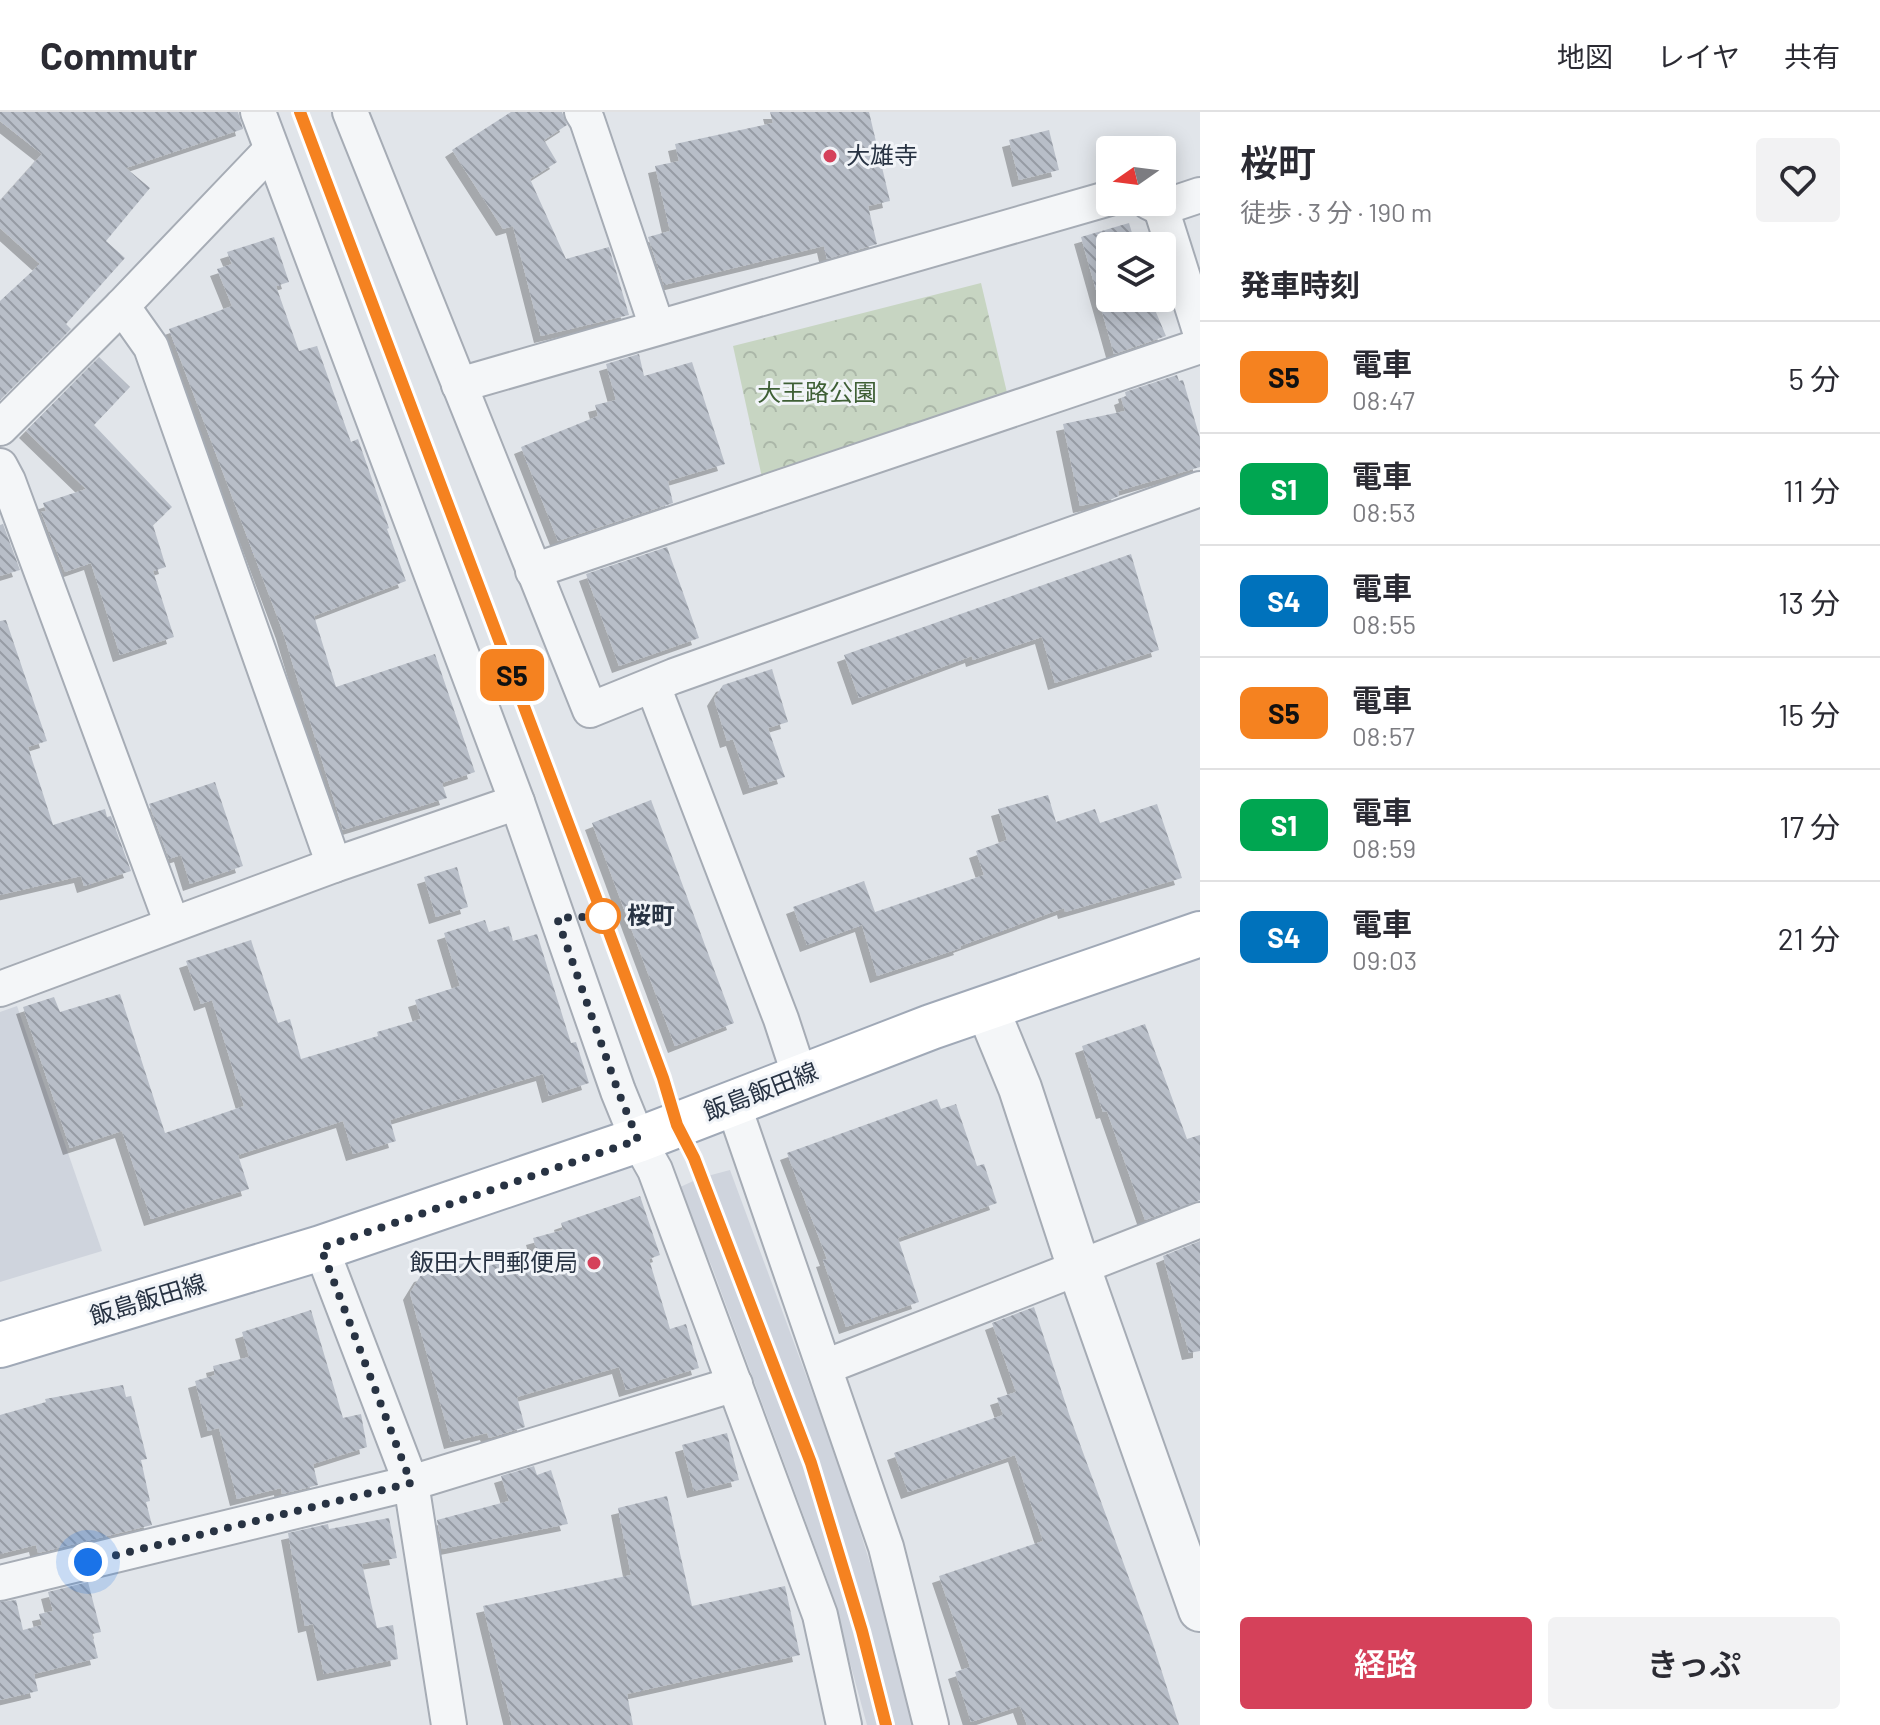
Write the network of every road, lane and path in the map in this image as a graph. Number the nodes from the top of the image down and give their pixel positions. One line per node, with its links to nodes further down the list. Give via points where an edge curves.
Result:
1 (258, 112): 4 (street)
2 (350, 112): 13 (street)
3 (582, 112): 10 (street)
4 (271, 150): 9 (street); 19 (street)
5 (1200, 195): 6 (street)
6 (1176, 200)
7 (1096, 202): 10 (street)
8 (1159, 216): 11 (street)
9 (122, 306): 14 (street); 20 (street, via 151,347)
10 (657, 327): 13 (street)
11 (1200, 331)
12 (1200, 346): 17 (street)
13 (459, 385): 17 (street)
14 (0, 428)
15 (0, 466): 21 (street)
16 (1200, 489): 18 (street)
17 (533, 571): 18 (street, via 590,710)
18 (653, 686): 25 (street)
19 (517, 802): 20 (street); 27 (street)
20 (334, 865): 21 (street)
21 (172, 924): 23 (street)
22 (1200, 934): 24 (main road, 飯島飯田線)
23 (0, 989)
24 (987, 1008): 25 (main road, 飯島飯田線); 30 (street, via 1020,1088)
25 (800, 1077): 26 (main road, 飯島飯田線)
26 (733, 1104): 27 (main road, 飯島飯田線); 32 (street)
27 (638, 1140): 29 (main road, 飯島飯田線); 33 (street, via 655,1170)
28 (1200, 1220): 30 (street)
29 (321, 1248): 31 (main road, 飯島飯田線); 34 (street)
30 (1078, 1265): 32 (street); 36 (street)
31 (0, 1345)
32 (825, 1367): 39 (street, via 886,1547)
33 (735, 1384): 34 (street); 38 (street, via 820,1615)
34 (411, 1483): 35 (street); 37 (street)
35 (0, 1583)
36 (1200, 1610)
37 (449, 1725)
38 (844, 1725)
39 (931, 1725)

